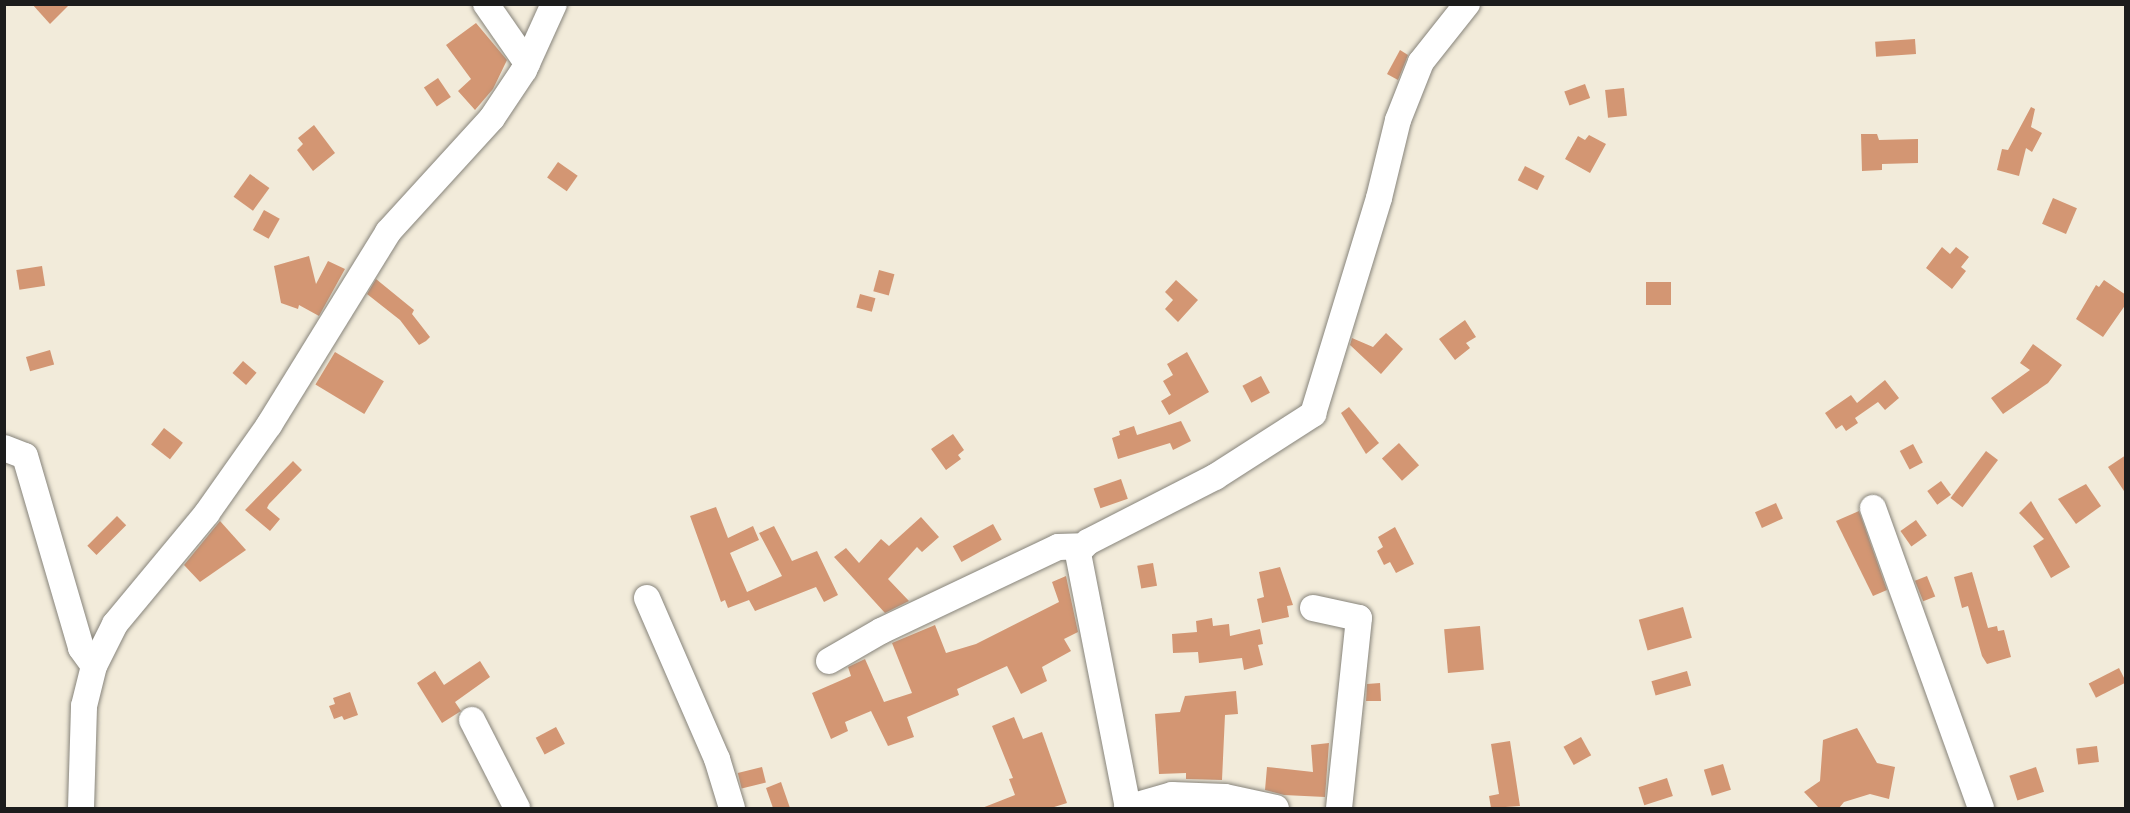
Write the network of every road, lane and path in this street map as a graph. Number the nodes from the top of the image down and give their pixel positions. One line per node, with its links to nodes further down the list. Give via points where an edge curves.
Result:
1 (486, 4): 4 (street)
2 (554, 4): 4 (street)
3 (1467, 4): 7 (street, via 1421,62 1398,120 1379,198 1313,414 1215,477)
4 (527, 63): 11 (street, via 492,118 388,232 269,425 207,513 115,624)
5 (4, 448): 11 (street, via 25,456 81,648)
6 (1873, 508): 19 (street)
7 (1082, 546): 10 (street, via 1058,547 881,631); 16 (street, via 1078,552)
8 (647, 598): 15 (street, via 717,759)
9 (1313, 609): 18 (street, via 1359,618)
10 (829, 661)
11 (94, 666): 13 (street, via 84,706)
12 (472, 720): 14 (street)
13 (81, 808)
14 (517, 808)
15 (732, 808)
16 (1128, 808): 17 (street, via 1172,795 1225,797)
17 (1276, 808)
18 (1339, 808)
19 (1981, 808)

